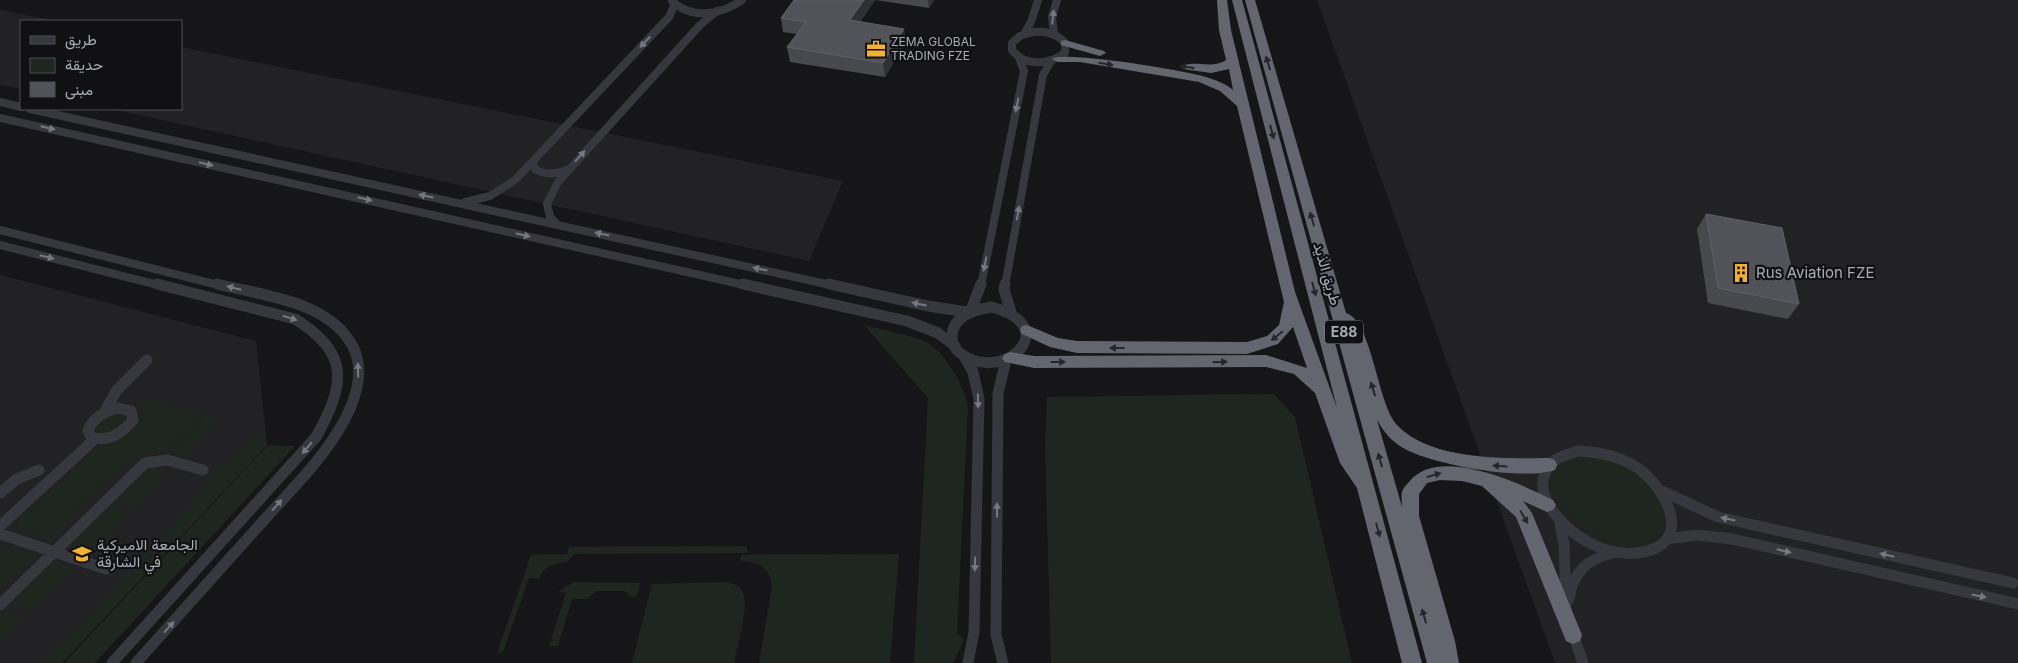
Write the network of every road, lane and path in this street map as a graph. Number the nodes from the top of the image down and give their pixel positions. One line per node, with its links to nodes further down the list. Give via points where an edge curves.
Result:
1 (742, 0): 8 (street)
2 (1038, 0): 9 (street)
3 (1057, 0): 10 (street, one-way to 3, via 1052,17)
4 (1222, 0): 14 (highway)
5 (1237, 0): 42 (highway, طريق الذيد / E88, one-way to 42)
6 (1250, 0): 28 (highway, طريق الذيد / E88, one-way to 6)
7 (673, 1): 8 (street, via 689,11); 20 (street, one-way to 20, via 669,17)
8 (718, 11): 21 (street, one-way to 8, via 700,25)
9 (1024, 34): 10 (street); 12 (street, via 1011,46)
10 (1054, 34): 11 (street)
11 (1066, 43): 13 (street, via 1065,53); 14 (highway, one-way to 11, via 1220,68 1202,70 1086,50)
12 (1019, 58): 13 (street, via 1031,62); 27 (street, one-way to 27, via 1024,68 1022,80 980,289)
13 (1054, 60): 16 (highway, one-way to 16, via 1080,59 1202,79 1224,88); 29 (street, one-way to 13, via 1004,290 1043,75)
14 (1233, 61): 16 (highway)
15 (0, 102): 17 (street)
16 (1243, 105): 26 (highway)
17 (20, 107)
18 (35, 110): 22 (street, one-way to 18)
19 (0, 118): 31 (street, one-way to 31, via 907,321 938,333)
20 (533, 162): 21 (street, via 535,169 542,173); 22 (street, via 499,191 479,200)
21 (569, 169): 23 (street, via 546,205 549,216)
22 (457, 203): 23 (street)
23 (558, 224): 27 (street, one-way to 23, via 928,306)
24 (0, 230): 59 (street, one-way to 24, via 337,435 350,411 357,388 359,366 354,347 330,318 311,308)
25 (0, 245): 58 (street, one-way to 58, via 295,319 324,337 338,364 336,398 316,437)
26 (1288, 292): 30 (highway, one-way to 30, via 1291,311 1286,328 1270,341 1247,348 1082,348 1055,343); 35 (highway)
27 (969, 311): 29 (street, via 991,307); 31 (street, via 957,320 952,330)
28 (1338, 311): 38 (highway, one-way to 28, via 1471,462 1431,452 1396,435 1381,416 1358,338); 63 (highway, طريق الذيد / E88, one-way to 28)
29 (1011, 312): 30 (street, via 1022,320)
30 (1027, 330): 33 (street, via 1025,344)
31 (955, 346): 32 (street)
32 (964, 356): 33 (street, via 980,362); 60 (street, one-way to 60, via 973,372 979,399 974,632)
33 (1008, 359): 35 (highway, one-way to 35, via 1034,362 1266,361 1299,370); 61 (street, one-way to 33, via 996,635 998,393)
34 (147, 360): 36 (street, via 116,391)
35 (1325, 394): 42 (highway, via 1348,463)
36 (104, 413): 37 (street, via 93,421 88,430); 37 (street, via 116,408 127,409 131,411 133,420 117,435)
37 (94, 439): 47 (street)
38 (1549, 465): 43 (street, via 1557,458 1572,453 1604,453 1639,469); 45 (street, via 1542,483)
39 (40, 470): 44 (street, via 17,479)
40 (203, 470): 50 (street, via 165,460 145,463)
41 (1473, 476): 45 (highway, via 1509,486); 57 (highway, one-way to 57, via 1500,491 1522,513); 64 (highway, one-way to 41, via 1446,641 1410,516 1410,497 1418,483 1435,474)
42 (1367, 489): 62 (highway, طريق الذيد / E88, one-way to 62)
43 (1663, 492): 49 (street, via 1673,521); 53 (street, one-way to 43, via 1718,517)
44 (0, 493)
45 (1547, 505): 46 (street)
46 (1560, 522): 51 (street, via 1585,542); 56 (street, via 1566,545 1564,584)
47 (2, 523)
48 (0, 534): 50 (street)
49 (1668, 538): 51 (street, via 1644,553); 55 (street, one-way to 55, via 1698,535 1732,539)
50 (54, 552): 52 (street); 54 (street)
51 (1616, 553): 56 (street, via 1590,560 1580,568 1573,578)
52 (106, 569)
53 (2013, 583)
54 (0, 604)
55 (2018, 604)
56 (1568, 614): 57 (street)
57 (1572, 635): 65 (street)
58 (112, 663)
59 (136, 663)
60 (968, 663)
61 (1003, 663)
62 (1412, 663)
63 (1437, 663)
64 (1449, 663)
65 (1583, 663)

